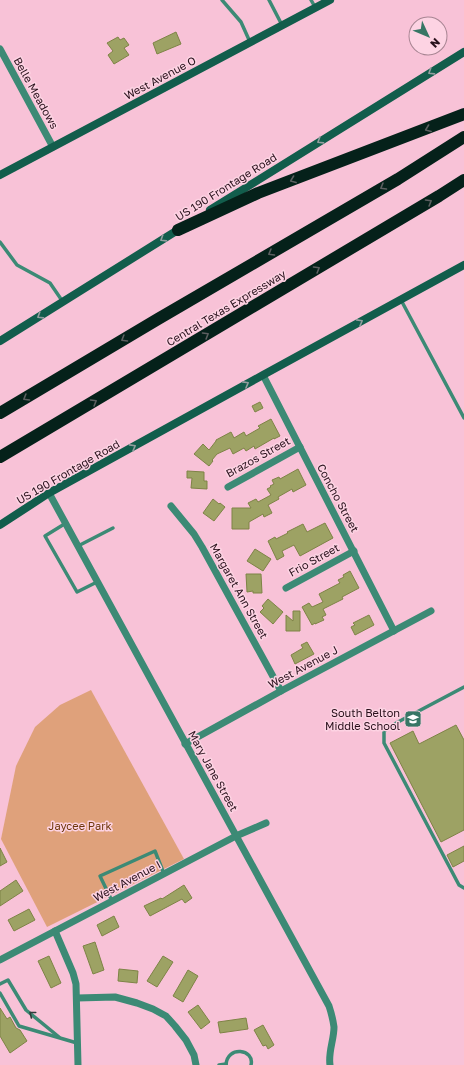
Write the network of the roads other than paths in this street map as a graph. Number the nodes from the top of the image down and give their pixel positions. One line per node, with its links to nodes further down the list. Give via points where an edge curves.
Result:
1 (222, 0): 7 (lane, via 240,22)
2 (269, 0): 6 (lane)
3 (311, 0): 5 (lane)
4 (330, 0): 5 (main road, West Avenue O)
5 (315, 8): 6 (main road, West Avenue O)
6 (282, 26): 7 (main road, West Avenue O)
7 (250, 43): 12 (main road, West Avenue O)
8 (0, 49): 12 (street, Belle Meadows)
9 (464, 52): 15 (main road, US 190 Frontage Road, one-way to 15)
10 (464, 114): 15 (highway, one-way to 15, via 258,193)
11 (464, 137): 22 (highway, one-way to 22, via 398,179)
12 (53, 147): 13 (main road, West Avenue O)
13 (0, 175)
14 (464, 180): 23 (highway, Central Texas Expressway, one-way to 14)
15 (178, 230): 19 (main road, US 190 Frontage Road, one-way to 19)
16 (0, 242): 19 (lane, via 17,265 50,283)
17 (464, 265): 18 (main road, US 190 Frontage Road)
18 (401, 300): 21 (main road, US 190 Frontage Road, one-way to 18); 24 (lane)
19 (63, 302): 20 (main road, US 190 Frontage Road, one-way to 20)
20 (0, 341)
21 (263, 375): 25 (street, Concho Street); 29 (main road, US 190 Frontage Road, one-way to 21)
22 (0, 413)
23 (73, 414): 26 (highway, Central Texas Expressway); 27 (highway)
24 (464, 418)
25 (300, 447): 28 (street, Brazos Street); 35 (street, Concho Street)
26 (0, 457)
27 (0, 463)
28 (228, 487)
29 (50, 493): 31 (street, Mary Jane Street); 32 (main road, US 190 Frontage Road)
30 (171, 506): 41 (street, Margaret Ann Street, via 202,547)
31 (66, 524): 34 (street, Mary Jane Street); 36 (lane, via 45,536 78,592)
32 (0, 525)
33 (112, 528): 34 (lane)
34 (78, 546): 36 (street, Mary Jane Street)
35 (354, 550): 37 (street, Frio Street); 39 (street, Concho Street)
36 (97, 582): 42 (street, Mary Jane Street)
37 (286, 588)
38 (431, 611): 39 (street, West Avenue J)
39 (394, 631): 41 (street, West Avenue J)
40 (464, 688): 46 (lane, via 384,731 384,743 459,886)
41 (281, 691): 42 (street, West Avenue J)
42 (186, 744): 44 (street, Mary Jane Street)
43 (266, 824): 44 (street, West Avenue I)
44 (236, 836): 45 (street, West Avenue I); 60 (street, Mary Jane Street, via 328,1006 334,1027)
45 (164, 874): 47 (street, West Avenue I); 47 (lane, via 155,851 100,876)
46 (464, 888)
47 (112, 901): 48 (street, West Avenue I)
48 (55, 931): 49 (street, West Avenue I); 52 (street, via 73,973)
49 (0, 960)
50 (0, 984): 53 (lane, one-way to 50, via 26,1010 8,980)
51 (0, 993): 53 (lane, via 19,1026)
52 (77, 998): 54 (street); 56 (street, via 114,997 137,1003 166,1016 186,1040)
53 (62, 1039): 54 (lane)
54 (77, 1043): 55 (street)
55 (78, 1065)
56 (196, 1065)
57 (219, 1065): 58 (lane)
58 (226, 1065): 59 (lane, via 231,1053 242,1051 249,1056)
59 (251, 1065)
60 (330, 1065)

